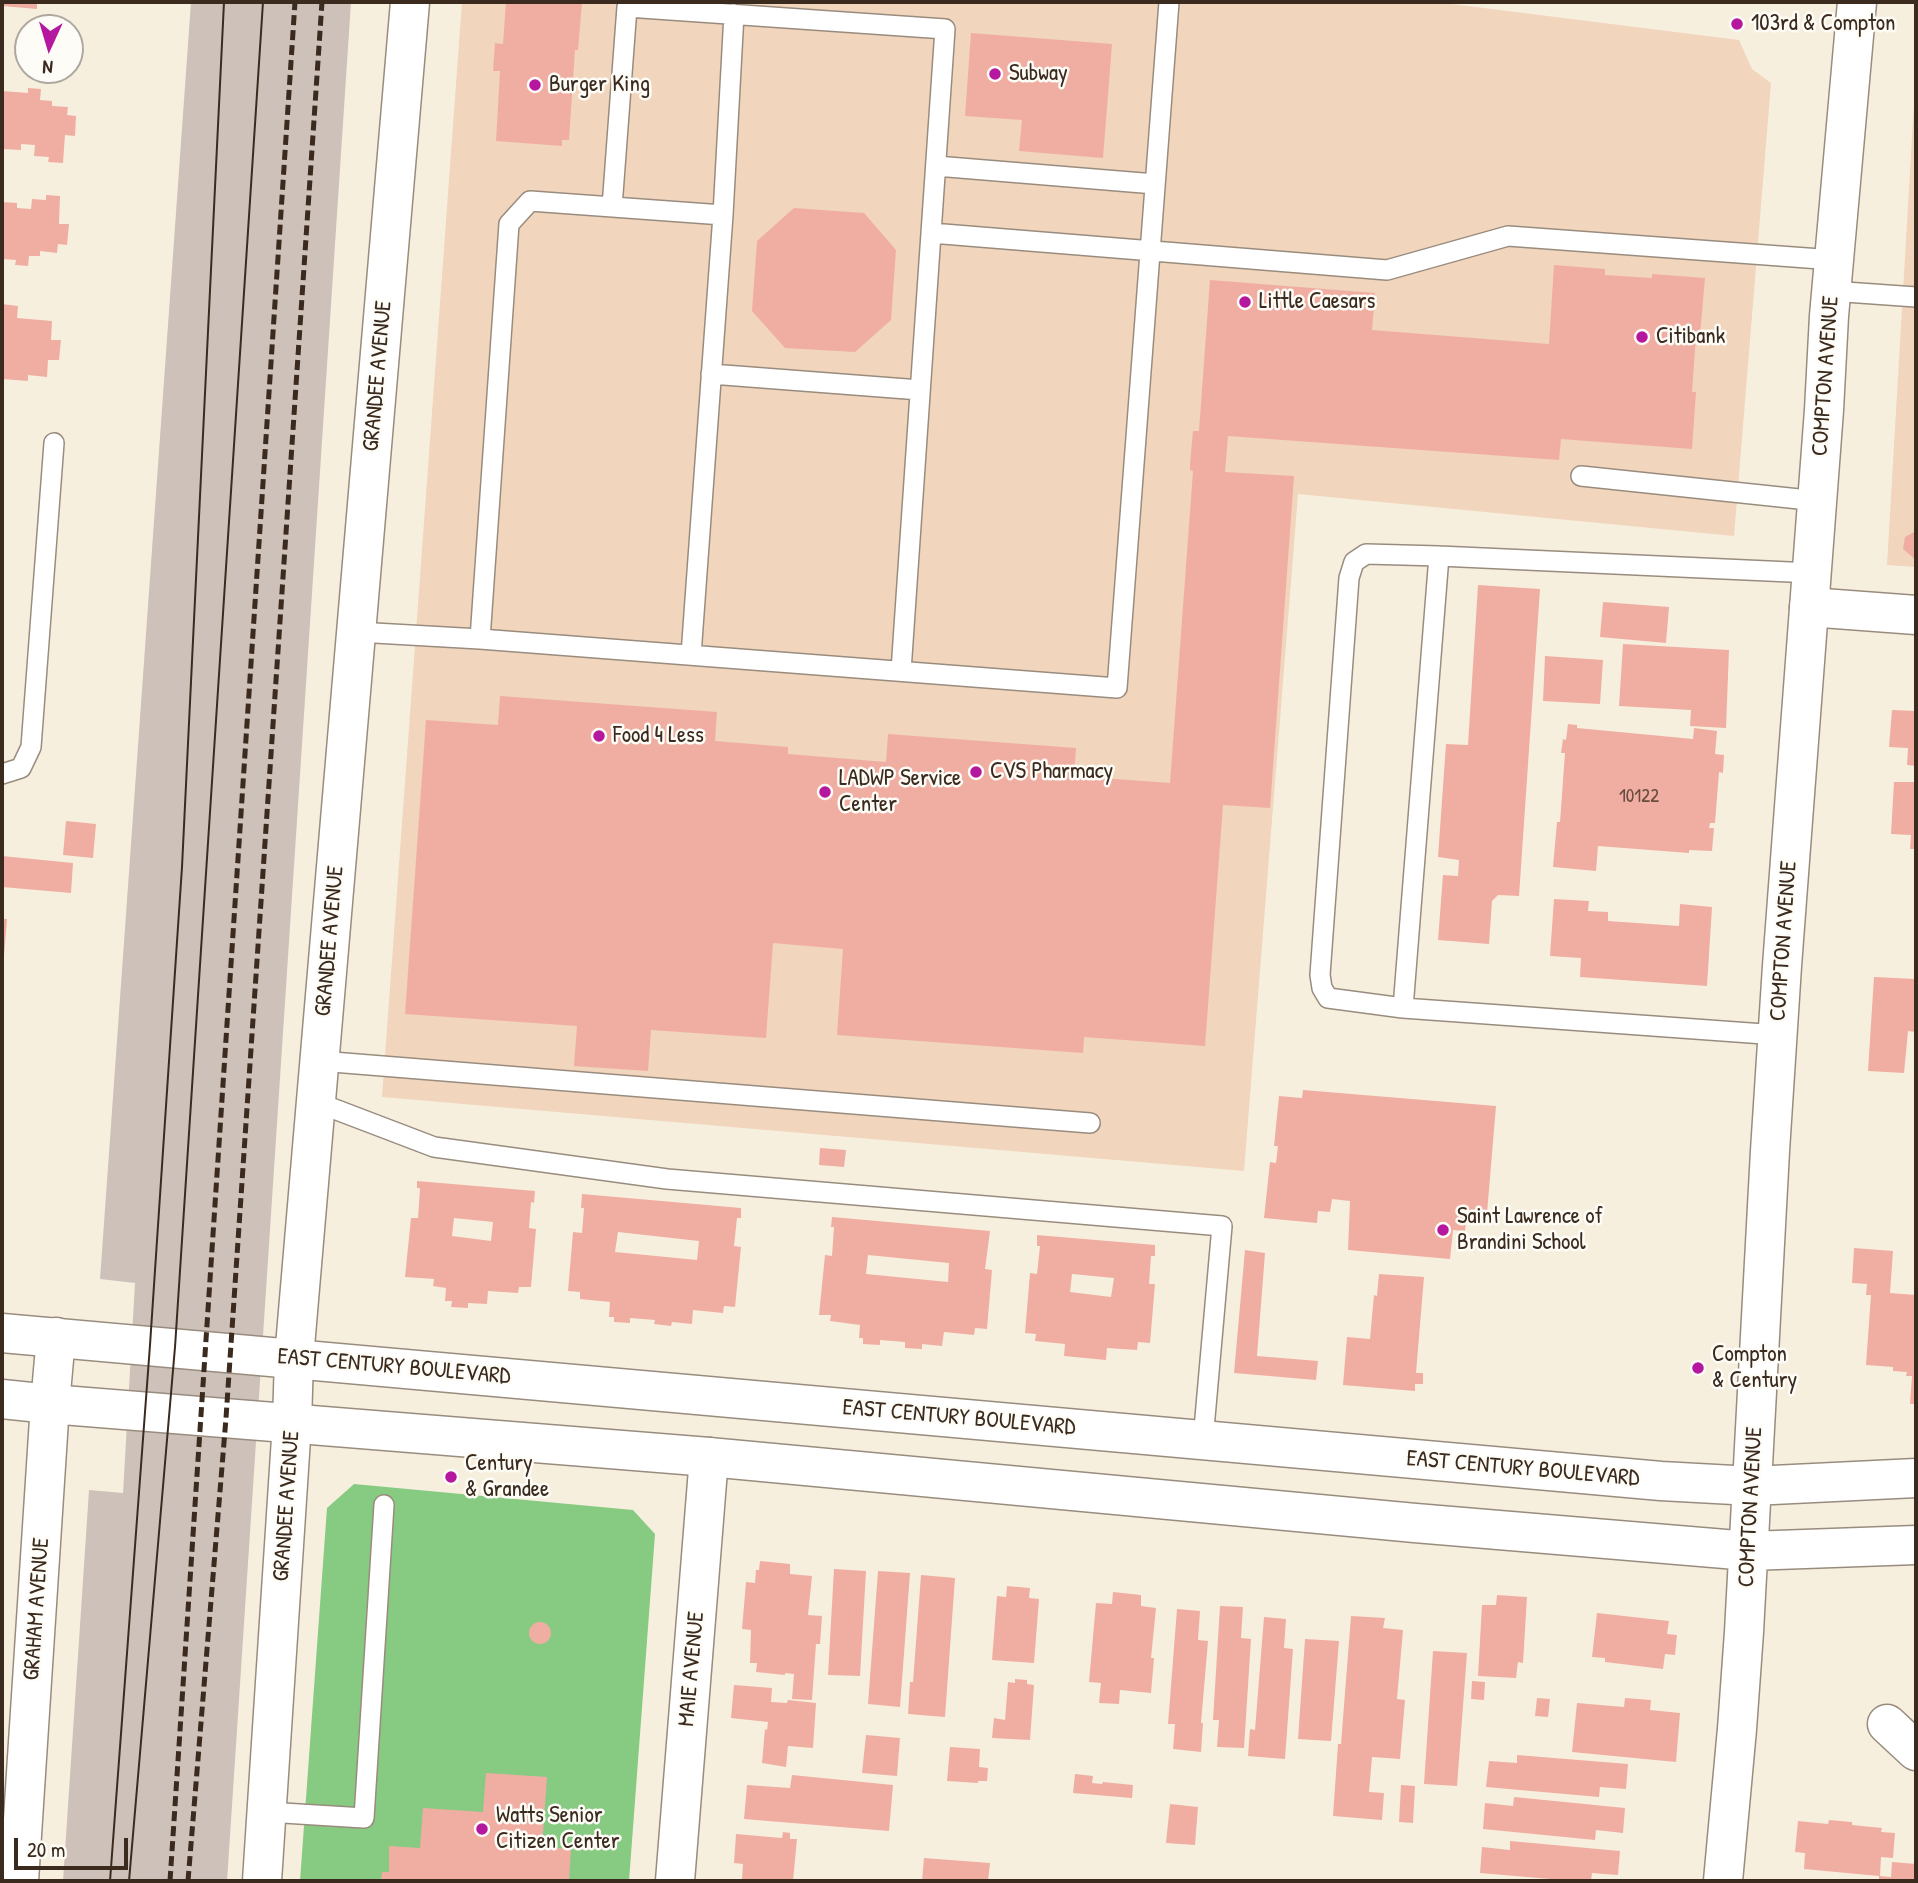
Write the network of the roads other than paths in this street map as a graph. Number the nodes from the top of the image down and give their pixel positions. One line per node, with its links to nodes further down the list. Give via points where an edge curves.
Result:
1 (410, 2): 21 (main road, GRANDEE AVENUE)
2 (1169, 2): 6 (lane)
3 (1857, 2): 11 (main road, COMPTON AVENUE)
4 (734, 14): 5 (lane, via 946,29); 7 (lane, via 627,7); 8 (lane)
5 (936, 166): 6 (lane); 9 (lane)
6 (1156, 184): 10 (lane)
7 (612, 207): 8 (lane); 22 (lane, via 530,201 509,225)
8 (723, 215): 13 (lane)
9 (931, 233): 10 (lane); 14 (lane)
10 (1150, 250): 11 (lane, via 1387,270 1508,236); 24 (lane, via 1116,688)
11 (1833, 275): 12 (lane); 17 (main road, COMPTON AVENUE)
12 (1916, 297)
13 (711, 374): 14 (lane); 23 (lane)
14 (920, 390): 24 (lane)
15 (54, 443): 25 (lane, via 31,747 21,768)
16 (1581, 476): 17 (lane)
17 (1818, 501): 19 (main road, COMPTON AVENUE)
18 (1439, 556): 19 (lane); 26 (lane); 26 (lane, via 1366,554 1354,562 1349,578 1320,975 1328,998)
19 (1810, 590): 20 (main road); 27 (main road, COMPTON AVENUE)
20 (1916, 615)
21 (356, 632): 22 (lane); 28 (main road, GRANDEE AVENUE)
22 (480, 639): 23 (lane)
23 (691, 655): 24 (lane)
24 (901, 671)
25 (2, 774)
26 (1403, 1008): 27 (lane)
27 (1778, 1035): 40 (main road, COMPTON AVENUE)
28 (320, 1061): 29 (main road, GRANDEE AVENUE); 30 (lane)
29 (316, 1102): 33 (main road, GRANDEE AVENUE); 37 (lane, via 434,1147 667,1179 1222,1226)
30 (1090, 1123)
31 (2, 1333): 32 (main road, EAST CENTURY BOULEVARD)
32 (56, 1337): 33 (main road, EAST CENTURY BOULEVARD); 35 (main road, GRAHAM AVENUE)
33 (294, 1358): 36 (main road, GRANDEE AVENUE); 37 (main road, EAST CENTURY BOULEVARD)
34 (2, 1399): 35 (main road)
35 (50, 1404): 36 (main road); 47 (main road, GRAHAM AVENUE)
36 (292, 1423): 38 (main road); 46 (main road, GRANDEE AVENUE)
37 (1202, 1440): 40 (main road, EAST CENTURY BOULEVARD)
38 (709, 1457): 43 (main road); 49 (main road, MAIE AVENUE)
39 (1916, 1478): 40 (main road, EAST CENTURY BOULEVARD)
40 (1752, 1486): 43 (main road, COMPTON AVENUE)
41 (384, 1505): 46 (lane, via 364,1818)
42 (1916, 1545): 43 (main road)
43 (1749, 1551): 50 (main road, COMPTON AVENUE)
44 (1887, 1724): 45 (main road)
45 (1916, 1751)
46 (267, 1812): 48 (main road, GRANDEE AVENUE)
47 (19, 1881)
48 (262, 1881)
49 (675, 1881)
50 (1723, 1881)

